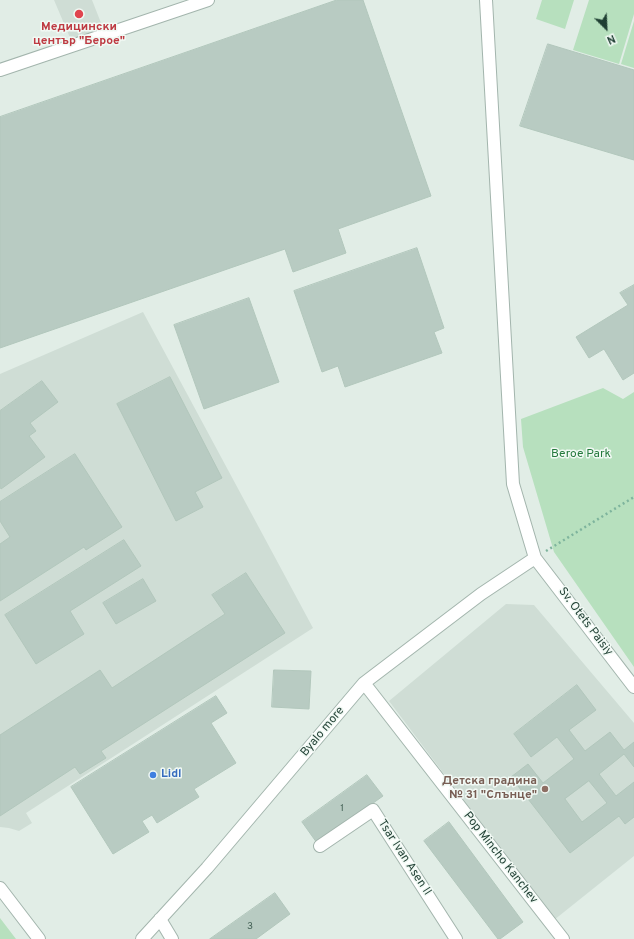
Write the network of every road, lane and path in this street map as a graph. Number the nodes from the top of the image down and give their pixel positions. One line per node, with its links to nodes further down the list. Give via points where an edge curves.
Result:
1 (208, 0): 3 (street)
2 (486, 0): 5 (street, via 513,484)
3 (0, 70)
4 (634, 497): 5 (path)
5 (535, 558): 6 (street, Byalo more, via 481,594); 7 (street, Sv. Otets Paisiy)
6 (364, 683): 10 (street, Byalo more, via 207,868); 15 (street, Pop Mincho Kanchev)
7 (634, 687)
8 (320, 846): 14 (street, Tsar Ivan Asen II, via 373,810)
9 (0, 888): 11 (street)
10 (160, 919): 12 (street, Byalo more); 13 (street)
11 (39, 939)
12 (142, 939)
13 (172, 939)
14 (456, 939)
15 (563, 939)

